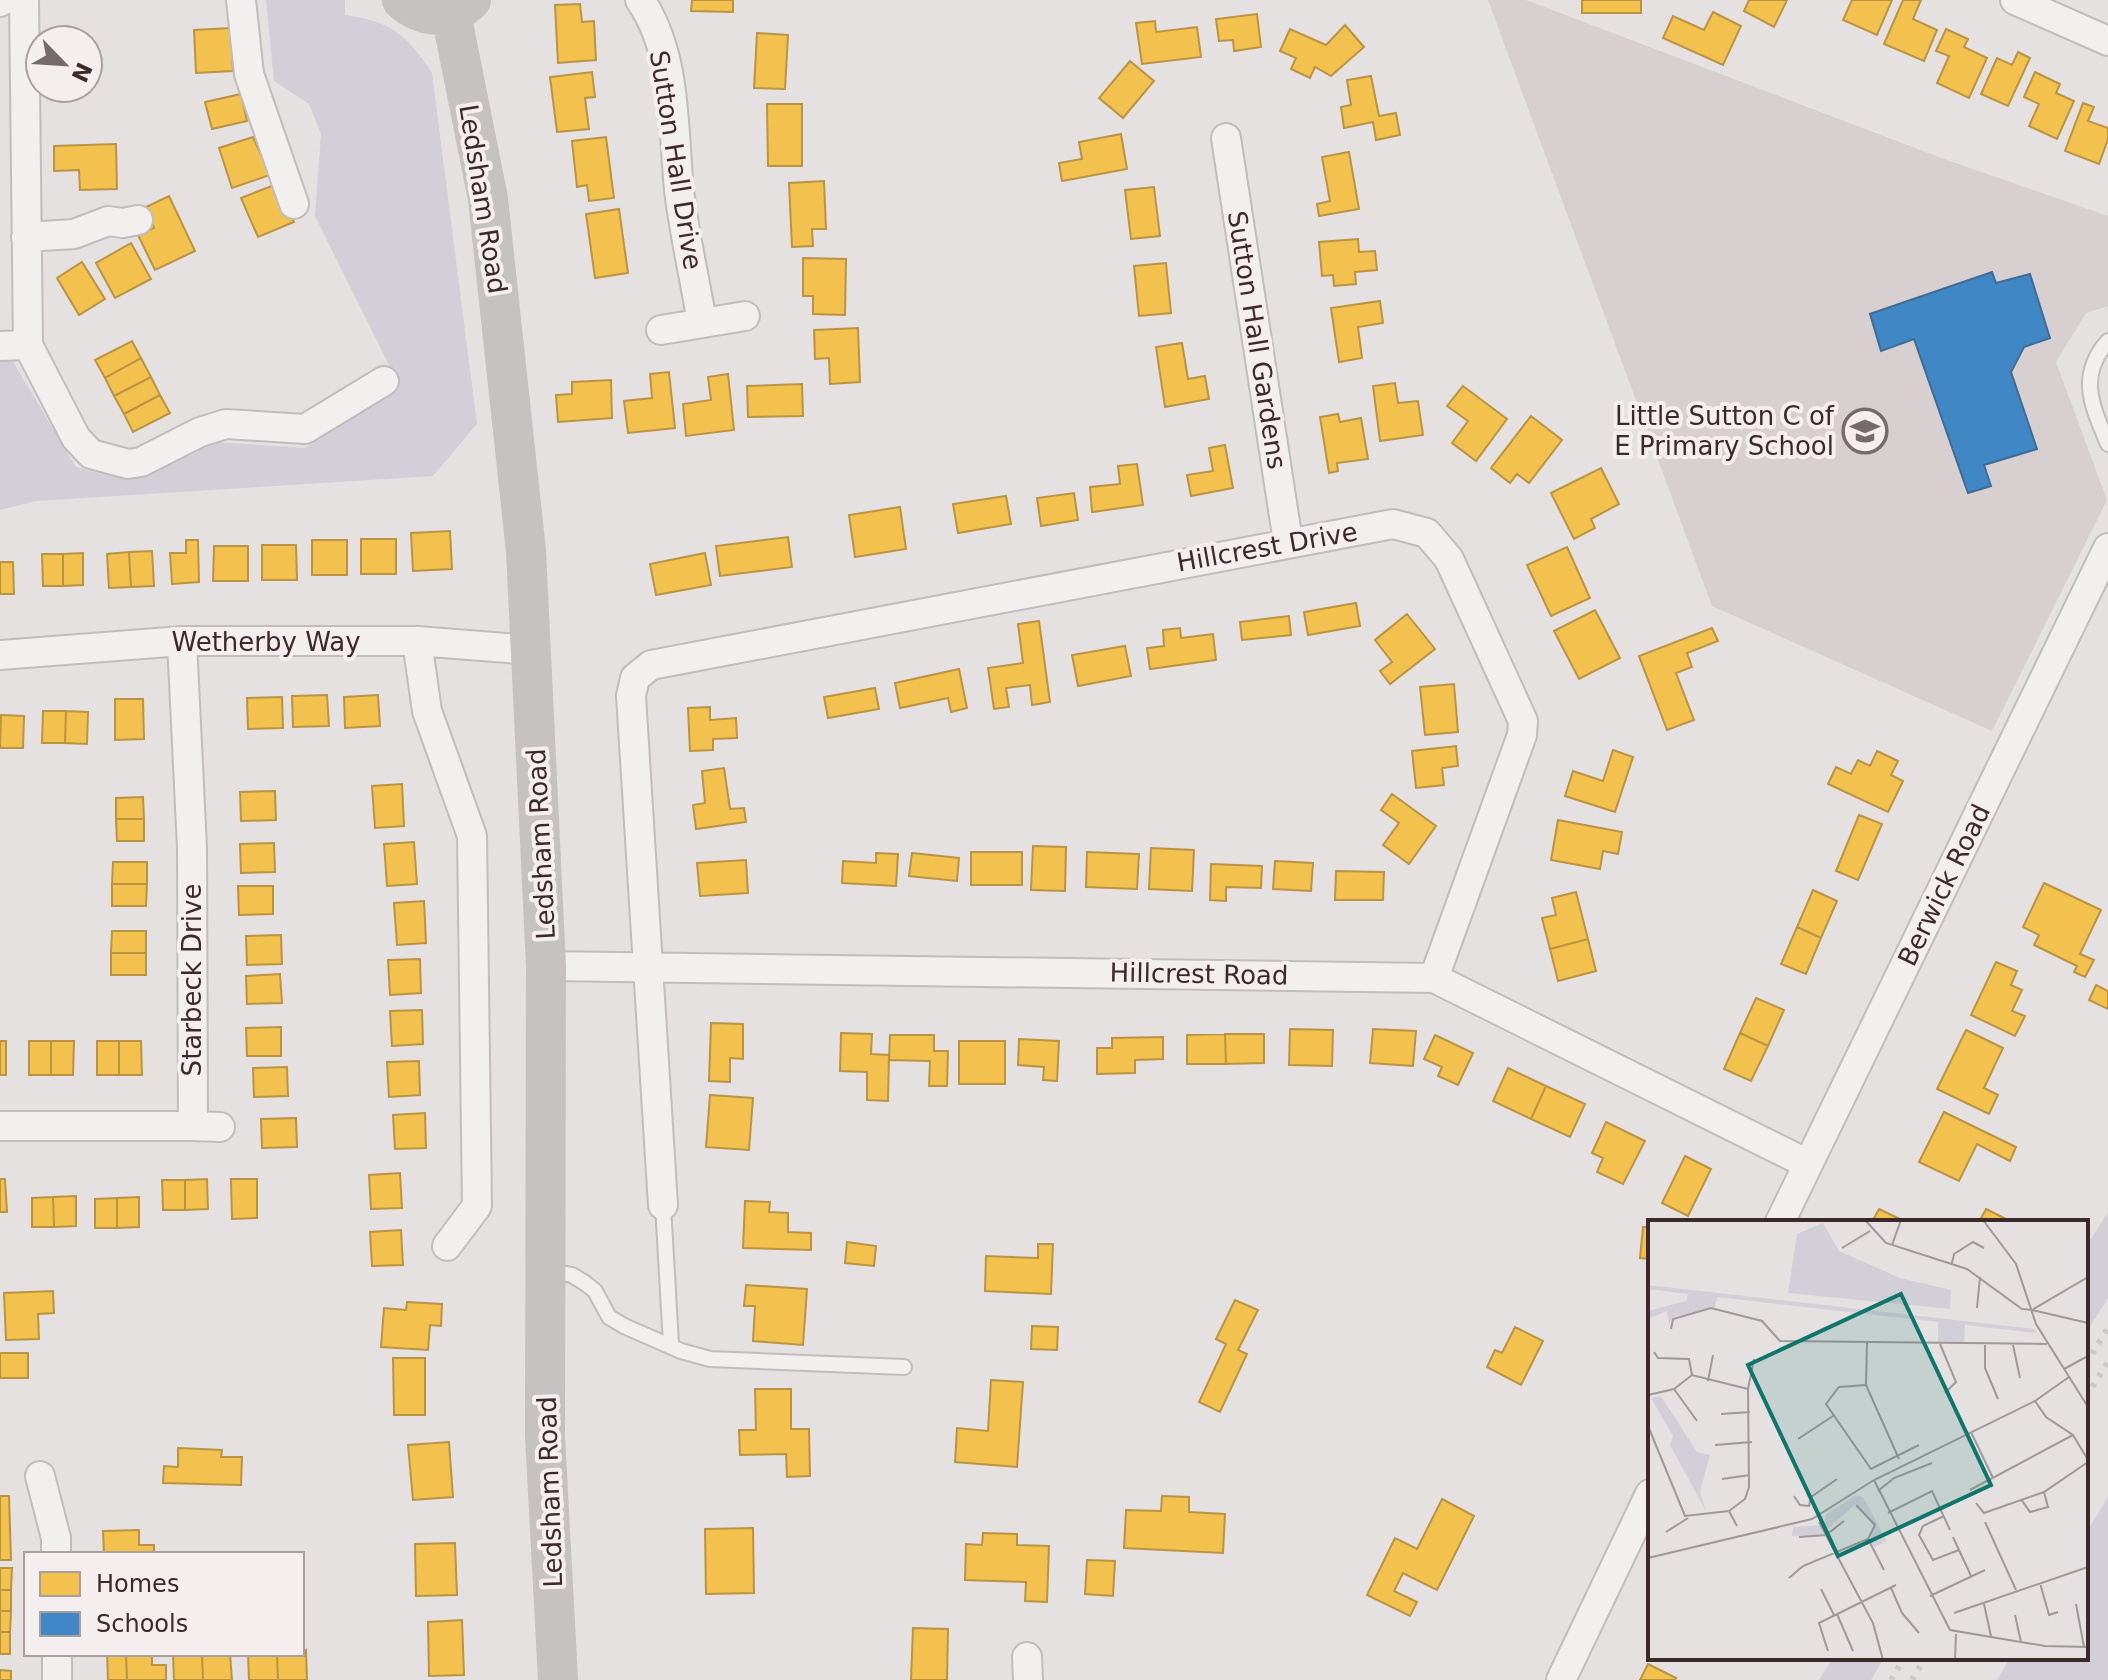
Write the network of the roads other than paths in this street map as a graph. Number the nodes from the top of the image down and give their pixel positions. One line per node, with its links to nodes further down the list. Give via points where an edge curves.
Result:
1 (24, 0): 11 (street)
2 (241, 0): 9 (street, via 249,74)
3 (402, 0): 6 (main road, via 422,13)
4 (640, 0): 13 (street, Sutton Hall Drive, via 649,12 666,68)
5 (2015, 0): 7 (street)
6 (461, 7): 23 (main road, Ledsham Road, via 488,199)
7 (2108, 41)
8 (1226, 138): 19 (street, Sutton Hall Gardens)
9 (294, 204)
10 (138, 220): 11 (street, via 108,221 74,234)
11 (26, 237): 16 (street)
12 (745, 316): 13 (street)
13 (702, 323): 14 (street)
14 (661, 330)
15 (2108, 341): 18 (lane, via 2088,377)
16 (14, 345): 17 (street, via 91,454 128,464 226,424 305,429)
17 (384, 381)
18 (2108, 444)
19 (1288, 542): 25 (street, Hillcrest Drive, via 651,665 635,678 631,696); 27 (street, Hillcrest Drive, via 1393,524 1427,533 1449,559 1518,705 1522,735)
20 (2108, 548): 29 (street, Berwick Road)
21 (182, 641): 22 (street, Wetherby Way); 24 (street, Wetherby Way); 28 (street, Starbeck Drive, via 206,1126)
22 (417, 641): 23 (street, Wetherby Way); 32 (street, via 427,711 472,836 477,1206)
23 (532, 650): 26 (main road, Ledsham Road)
24 (0, 655)
25 (650, 965): 26 (street, Hillcrest Road); 27 (street, Hillcrest Road); 30 (street)
26 (546, 966): 33 (main road, Ledsham Road)
27 (1434, 978): 29 (street, Hillcrest Road)
28 (0, 1126)
29 (1808, 1164): 31 (street, Berwick Road)
30 (663, 1205): 34 (lane)
31 (1781, 1220)
32 (447, 1246)
33 (546, 1270): 34 (lane, via 572,1275 595,1291 609,1317); 41 (main road, Ledsham Road, via 545,1436)
34 (671, 1344): 35 (lane, via 710,1359)
35 (904, 1367)
36 (40, 1476): 38 (street)
37 (1648, 1498): 42 (street)
38 (56, 1552)
39 (57, 1656): 40 (street)
40 (57, 1680)
41 (558, 1680)
42 (1561, 1680)

